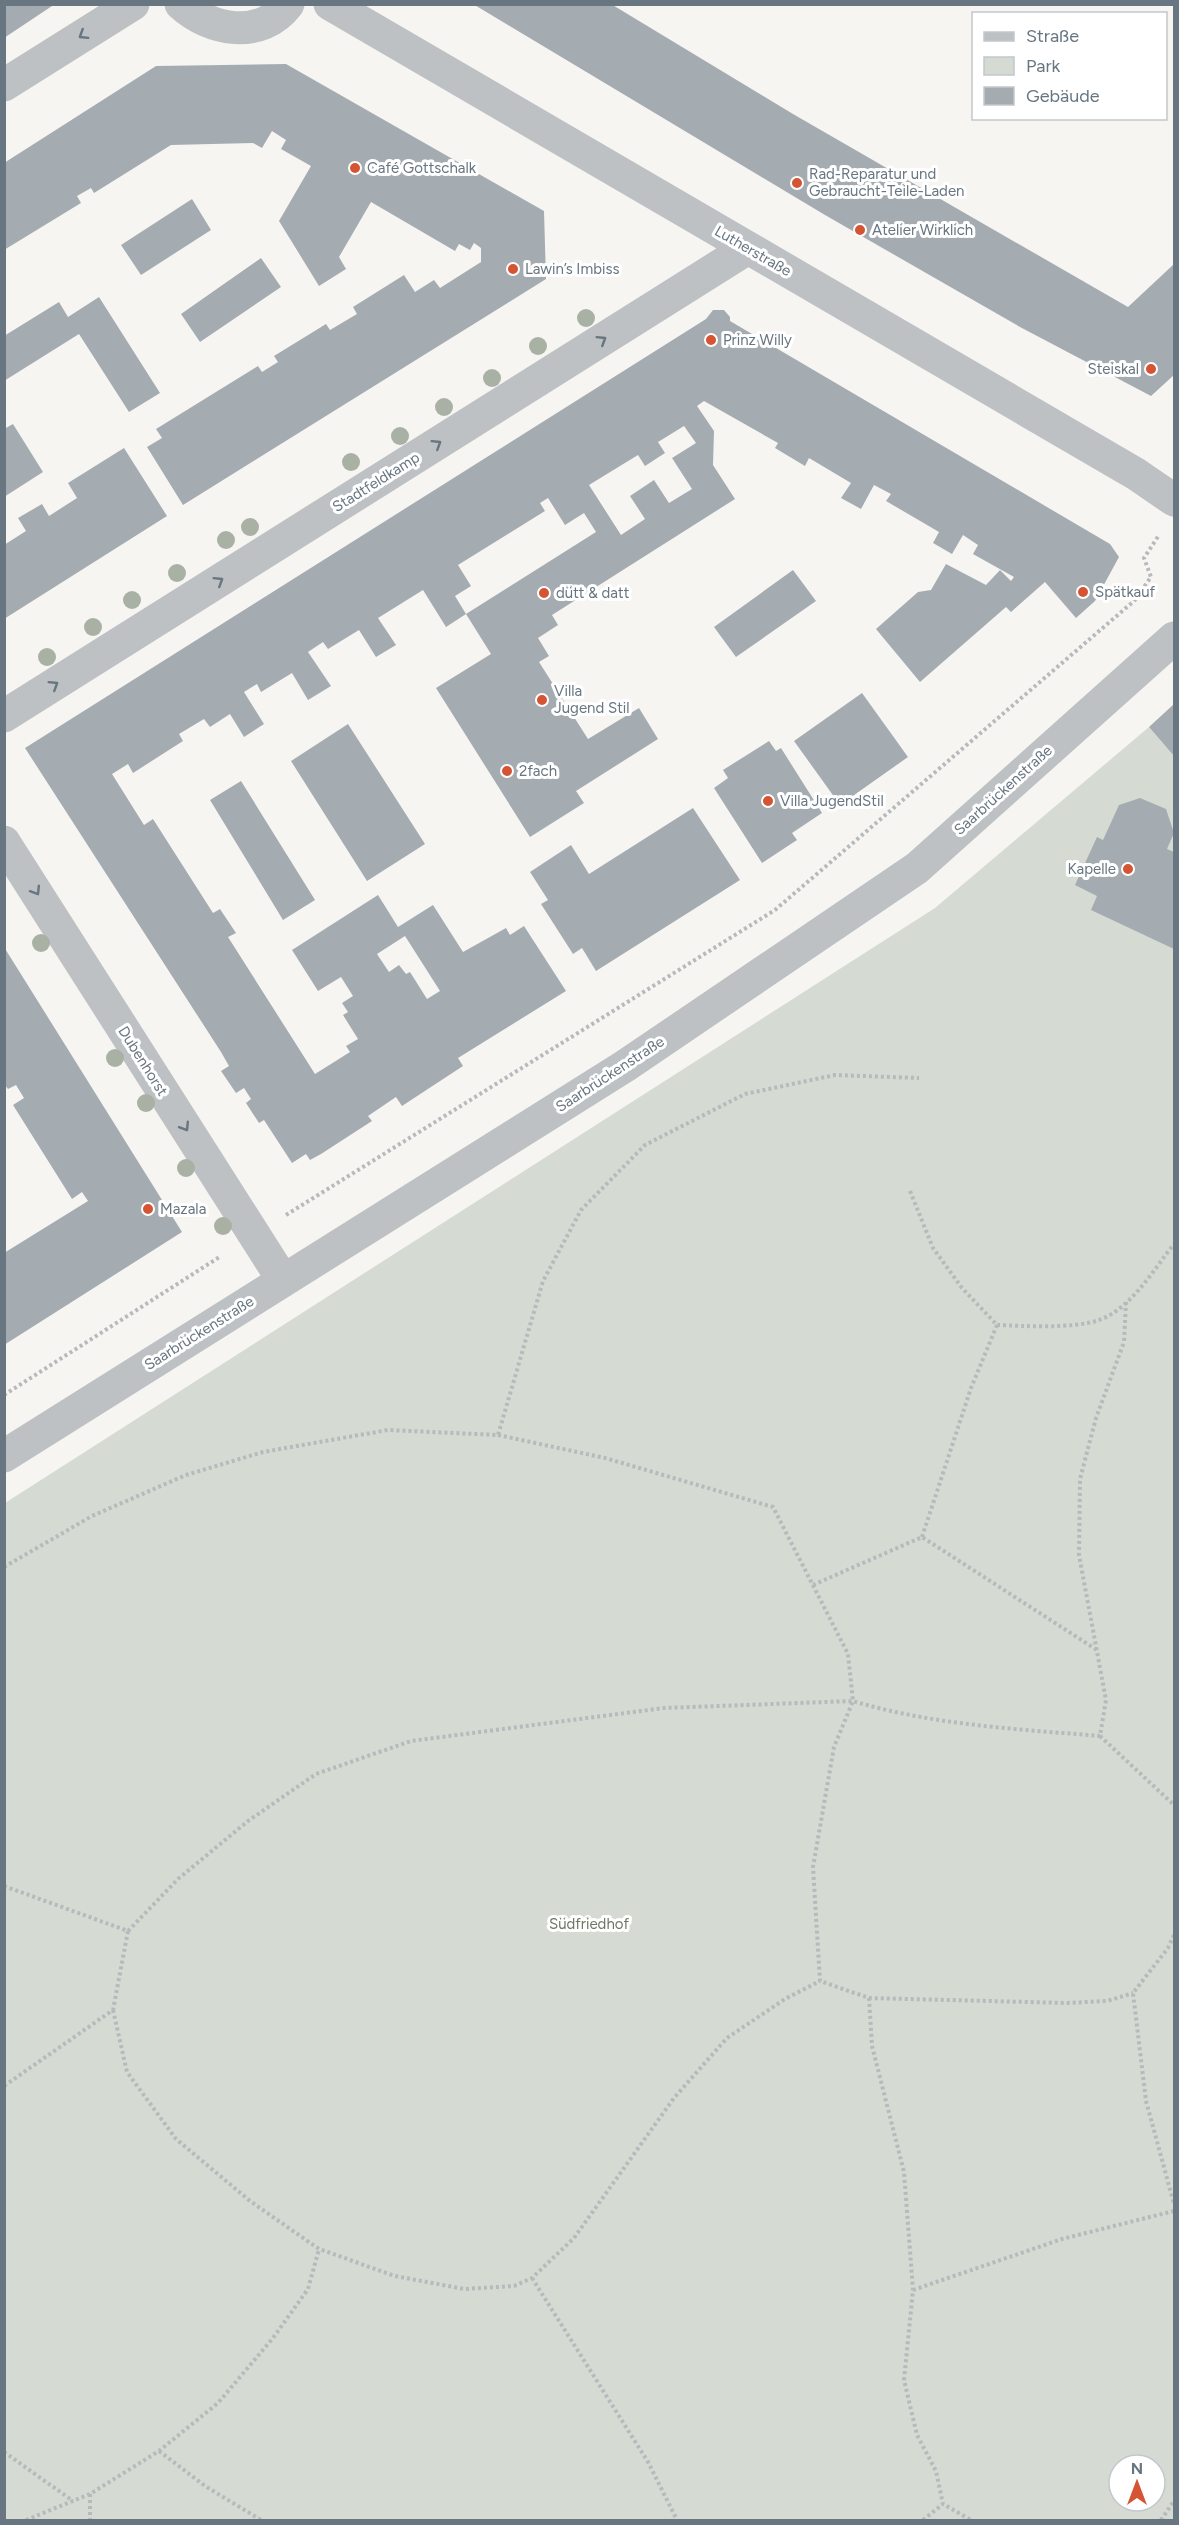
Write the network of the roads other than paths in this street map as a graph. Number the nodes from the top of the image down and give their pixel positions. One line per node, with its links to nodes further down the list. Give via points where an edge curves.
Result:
1 (133, 4): 5 (street, one-way to 5)
2 (181, 4): 3 (street, via 205,22 232,29 260,24)
3 (288, 4)
4 (330, 4): 6 (street, Lutherstraße)
5 (4, 85)
6 (748, 248): 7 (street, Lutherstraße, via 1136,474); 9 (street, Stadtfeldkamp, one-way to 6)
7 (1168, 514)
8 (1174, 638): 11 (street, Saarbrückenstraße, via 917,867 625,1066)
9 (4, 716)
10 (4, 842): 11 (street, Dubenhorst, one-way to 11)
11 (283, 1280): 12 (street, Saarbrückenstraße)
12 (4, 1456)

